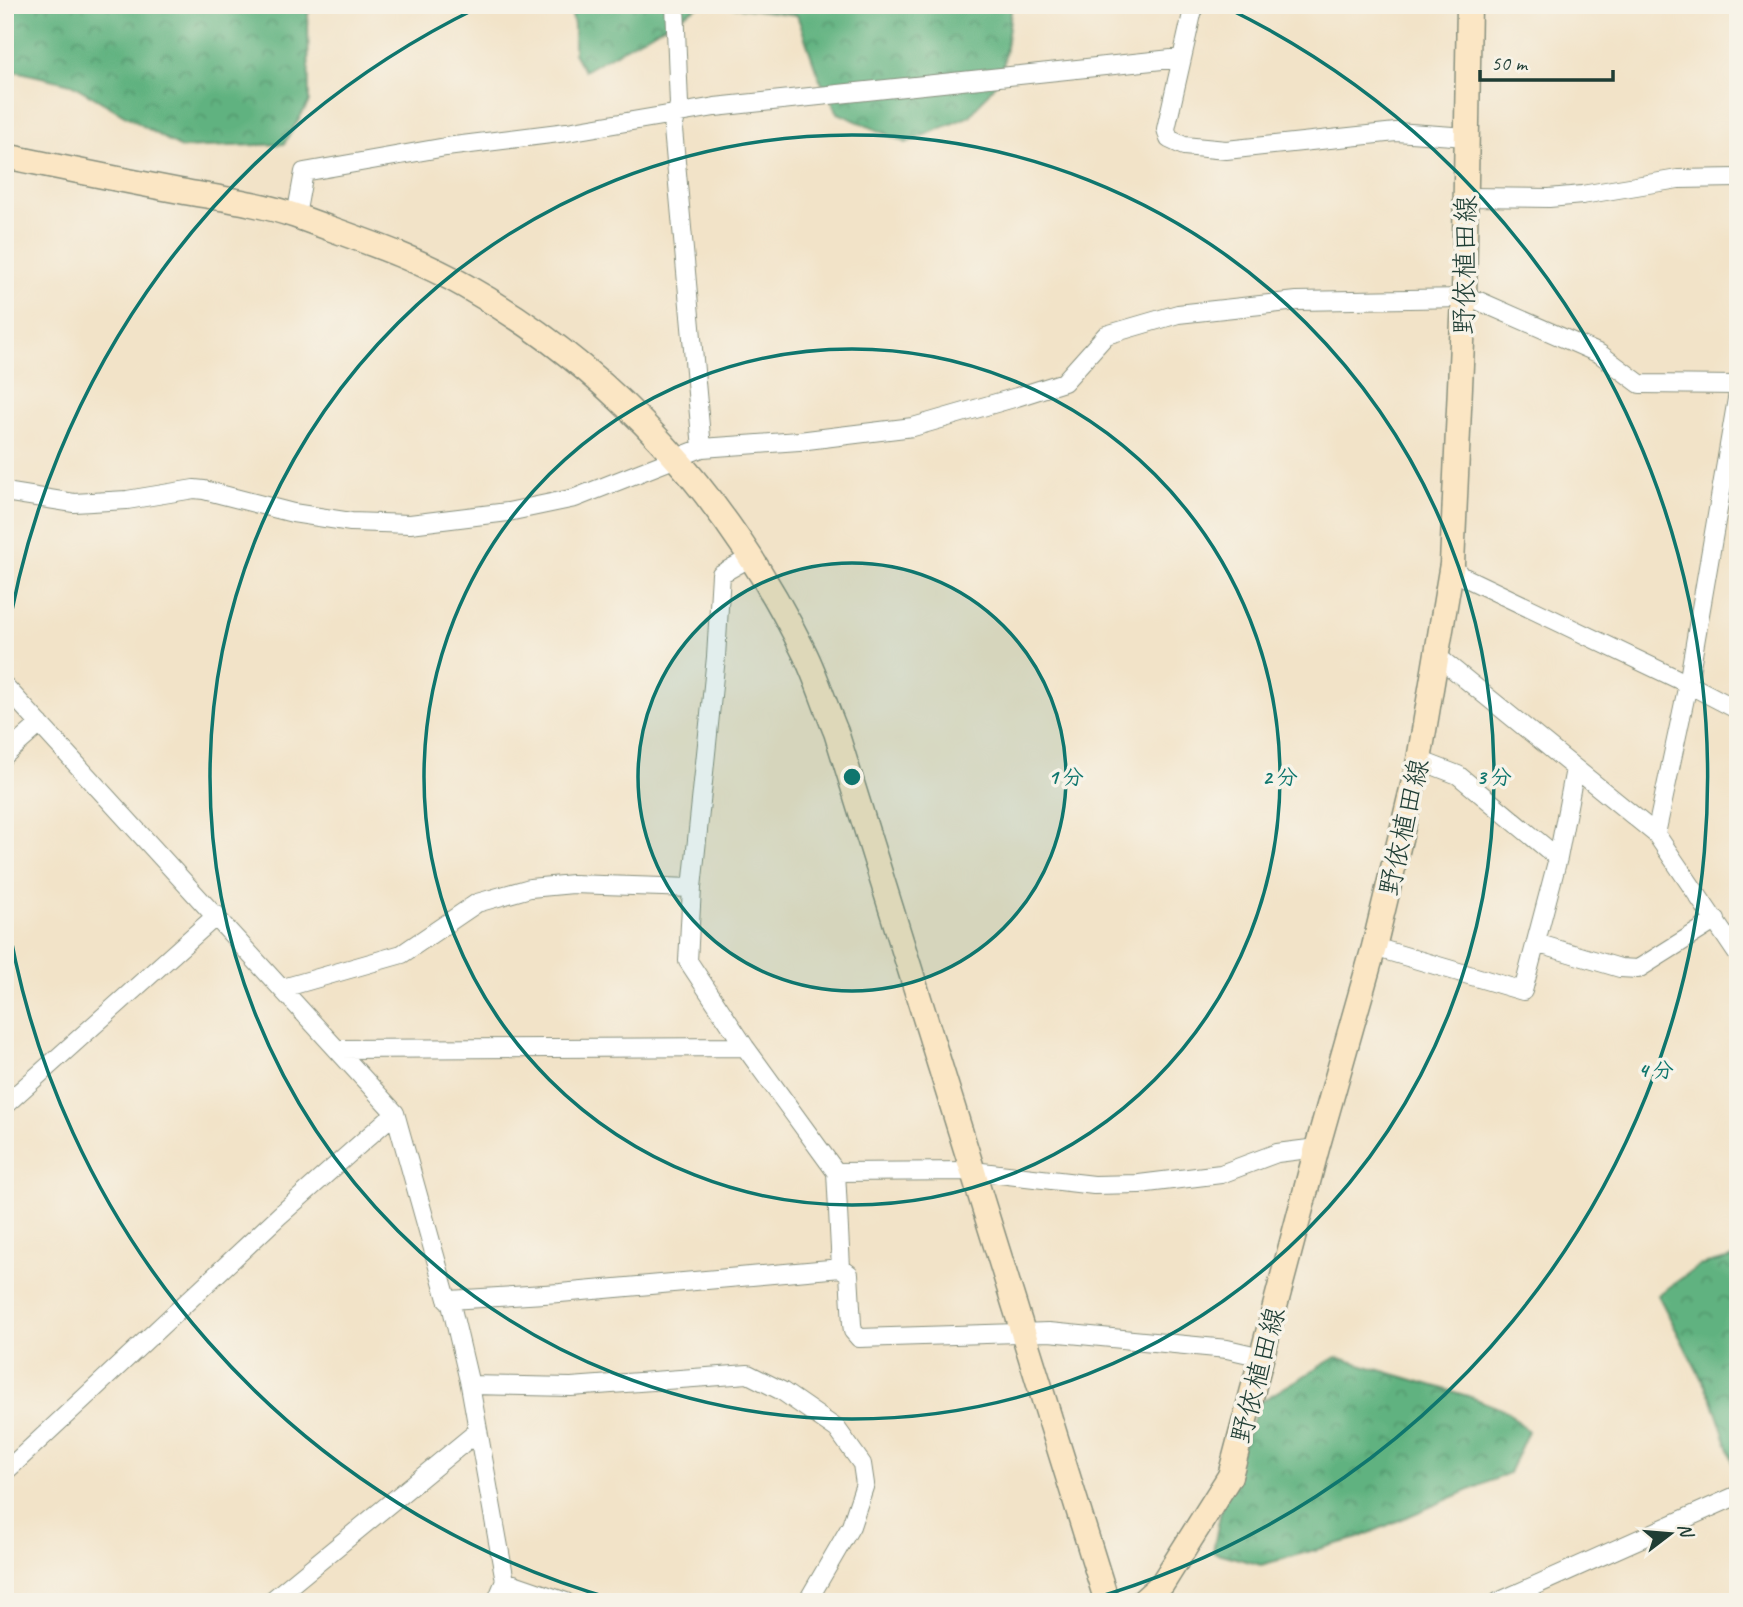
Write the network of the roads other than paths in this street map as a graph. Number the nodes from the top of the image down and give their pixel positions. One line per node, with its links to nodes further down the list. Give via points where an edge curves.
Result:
1 (675, 5): 5 (street)
2 (1194, 5): 4 (street)
3 (1469, 5): 6 (street, 野依植田線)
4 (1181, 58): 5 (street); 6 (street, via 1166,129 1169,139 1184,146 1226,150 1396,132)
5 (678, 114): 10 (street, via 304,172); 14 (street, via 673,129)
6 (1467, 137): 9 (street, 野依植田線)
7 (5, 156): 10 (street)
8 (1738, 178): 9 (street, via 1678,179 1560,197)
9 (1466, 197): 11 (street, 野依植田線)
10 (296, 216): 15 (street, via 419,264 507,311 601,383)
11 (1464, 298): 12 (street, via 1601,354 1640,384); 14 (street, via 1309,301 1178,314 1106,335 1063,382 926,424); 18 (street, 野依植田線)
12 (1738, 385)
13 (1738, 393): 20 (street)
14 (702, 448): 15 (street)
15 (676, 456): 16 (street, via 575,498 410,524 351,522 293,513 194,489 74,503); 17 (street)
16 (5, 492)
17 (751, 557): 29 (street, via 721,574); 41 (street, via 806,654 836,732)
18 (1452, 564): 19 (street, 野依植田線); 20 (street, via 1460,575)
19 (1437, 656): 25 (street, 野依植田線); 26 (street)
20 (1688, 684): 22 (street); 27 (street)
21 (5, 686): 23 (street)
22 (1738, 710)
23 (40, 724): 24 (street); 30 (street)
24 (5, 755)
25 (1419, 760): 28 (street, via 1458,775); 33 (street, 野依植田線)
26 (1575, 769): 27 (street); 28 (street)
27 (1656, 834): 31 (street)
28 (1558, 858): 32 (street)
29 (692, 888): 35 (street, via 573,884 530,888 477,903 402,954); 36 (street, via 688,961)
30 (217, 915): 35 (street); 38 (street)
31 (1716, 920): 32 (street, via 1638,969); 34 (street)
32 (1536, 943): 33 (street, via 1522,990)
33 (1374, 947): 40 (street, 野依植田線)
34 (1738, 955)
35 (283, 988): 37 (street)
36 (746, 1047): 37 (street); 42 (street)
37 (338, 1049): 39 (street)
38 (5, 1105)
39 (395, 1113): 44 (street); 49 (street)
40 (1317, 1148): 41 (street, via 1277,1153 1221,1174 1139,1184 1094,1185); 46 (street, 野依植田線)
41 (973, 1171): 42 (street); 45 (street)
42 (836, 1172): 43 (street)
43 (841, 1268): 44 (street); 45 (street, via 849,1273 853,1331 859,1338)
44 (450, 1300): 47 (street)
45 (1024, 1331): 46 (street, via 1227,1349); 56 (street)
46 (1262, 1357): 57 (street, 野依植田線, via 1230,1476 1161,1584)
47 (470, 1385): 48 (street); 55 (street, via 571,1387 748,1374 782,1391 837,1429 863,1464 865,1483 851,1526)
48 (478, 1431): 51 (street); 52 (street)
49 (5, 1472)
50 (1738, 1495): 58 (street)
51 (505, 1581): 53 (street); 54 (street)
52 (270, 1602)
53 (496, 1602)
54 (566, 1602)
55 (807, 1602)
56 (1107, 1602)
57 (1142, 1602)
58 (1498, 1602)

